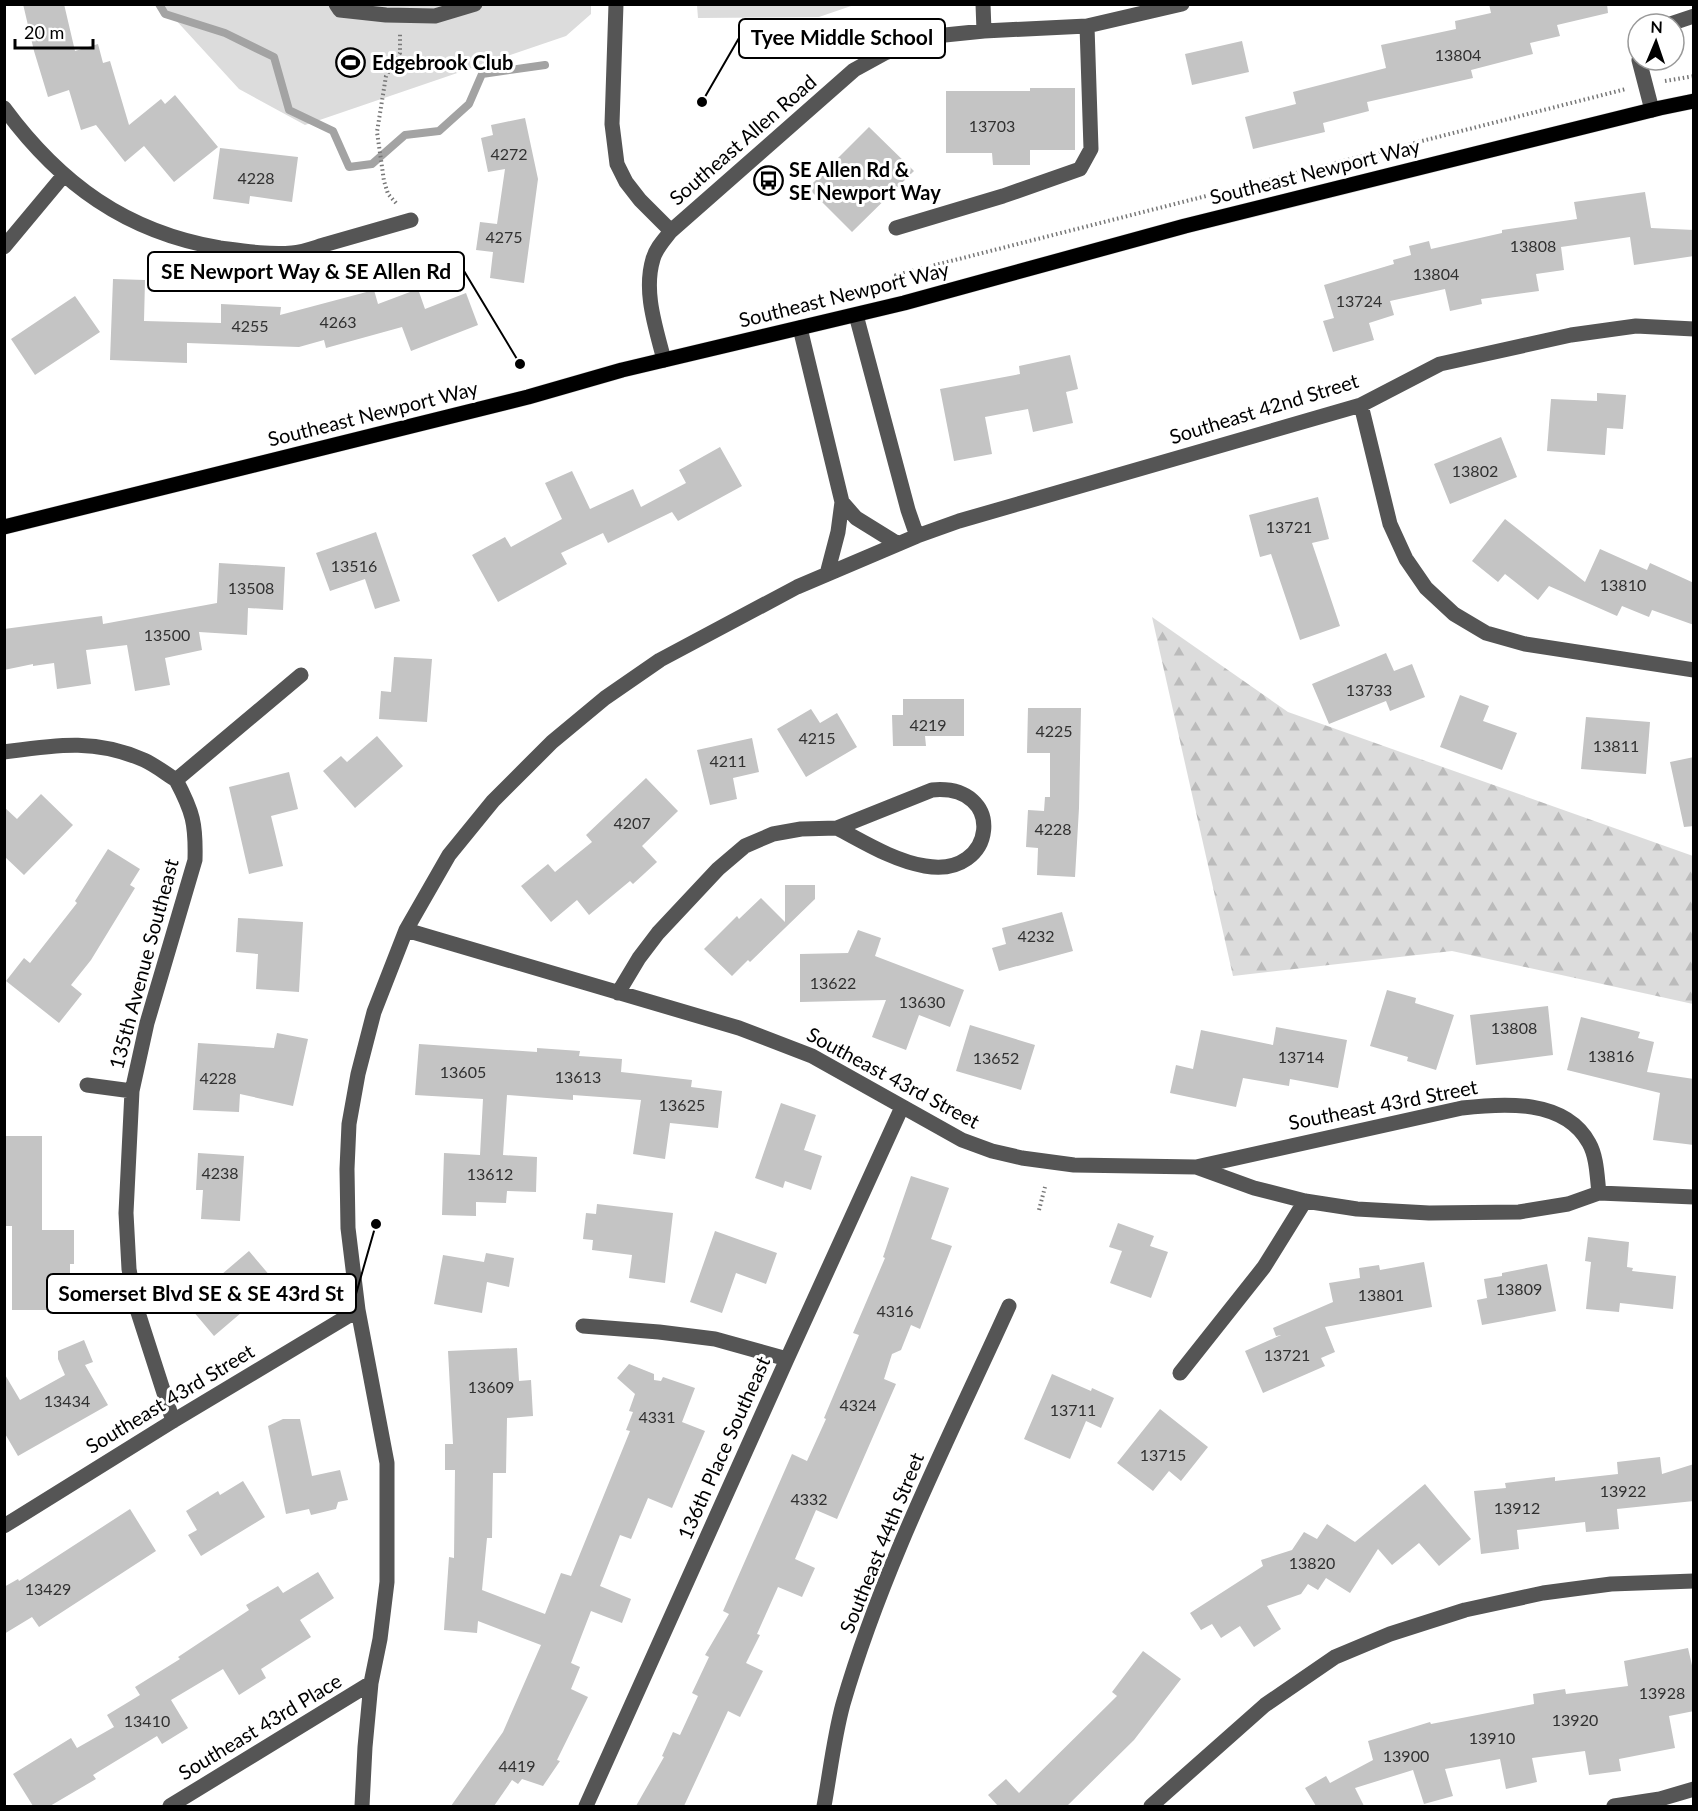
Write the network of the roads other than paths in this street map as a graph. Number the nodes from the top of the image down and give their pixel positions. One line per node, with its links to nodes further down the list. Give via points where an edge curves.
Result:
1 (336, 4): 6 (street, via 340,10)
2 (475, 4): 6 (street, via 435,16 399,15)
3 (616, 4): 16 (street, via 612,124 617,164 640,201)
4 (983, 4): 8 (street)
5 (1182, 4): 7 (street, Southeast Allen Road)
6 (376, 9)
7 (1087, 26): 8 (street, Southeast Allen Road); 15 (street, via 1091,149 1080,169)
8 (984, 31): 16 (street, Southeast Allen Road, via 935,36 911,43 854,70)
9 (1642, 72): 12 (street)
10 (1694, 101): 12 (main road, Southeast Newport Way)
11 (4, 108): 13 (street, via 25,137)
12 (1652, 110): 18 (main road, Southeast Newport Way, via 1185,226)
13 (64, 175): 14 (street, via 97,201 150,229 199,244 249,252 293,253); 17 (street)
14 (411, 220)
15 (896, 228)
16 (671, 231): 21 (street, Southeast Allen Road, via 653,257 650,273 649,296)
17 (4, 247)
18 (856, 315): 19 (main road, Southeast Newport Way); 25 (street)
19 (800, 328): 21 (main road, Southeast Newport Way); 23 (street)
20 (1694, 329): 22 (street, Southeast 42nd Street, via 1636,326 1571,335 1440,364)
21 (664, 360): 24 (main road, Southeast Newport Way)
22 (1360, 405): 25 (street, Southeast 42nd Street); 28 (street, via 1390,524 1406,559 1426,588 1454,614 1486,633 1525,644)
23 (842, 502): 26 (street, via 856,518); 27 (street)
24 (4, 527)
25 (917, 536): 26 (street, Southeast 42nd Street)
26 (898, 544): 27 (street, Southeast 42nd Street)
27 (826, 574): 33 (street, Southeast 42nd Street, via 660,660 552,742 493,801 449,855)
28 (1694, 670)
29 (301, 675): 31 (street)
30 (4, 752): 31 (street, via 64,744 93,745 146,761)
31 (176, 780): 36 (street, 135th Avenue Southeast, via 190,806 196,834 195,860 147,1023)
32 (837, 828): 32 (street, via 901,860 925,867 951,867 963,862 984,835 981,813 974,801 944,789 932,790); 34 (street, via 773,834 745,846 658,933)
33 (406, 930): 34 (street, Southeast 43rd Street); 43 (street, Southeast 42nd Street, via 375,1012 349,1124 348,1228)
34 (618, 993): 37 (street, Southeast 43rd Street, via 739,1028 812,1056)
35 (87, 1085): 36 (street, 135th Avenue Southeast)
36 (132, 1091): 47 (street, 135th Avenue Southeast, via 126,1213 129,1269 135,1303)
37 (902, 1107): 38 (street, Southeast 43rd Street, via 962,1140 1022,1158 1074,1165); 45 (street, 136th Place Southeast)
38 (1196, 1167): 39 (street, Southeast 43rd Street, via 1494,1104 1557,1113 1578,1127 1590,1144); 41 (street, Southeast 43rd Street)
39 (1599, 1193): 40 (street, Southeast 43rd Street); 41 (street, Southeast 43rd Street, via 1568,1204 1519,1212 1430,1213)
40 (1694, 1197)
41 (1305, 1202): 46 (street, via 1264,1267)
42 (1009, 1306): 55 (street, Southeast 44th Street, via 873,1613 842,1706)
43 (358, 1310): 47 (street, Southeast 43rd Street); 50 (street, Southeast 42nd Street, via 387,1463 387,1582)
44 (584, 1326): 45 (street, via 715,1340)
45 (787, 1359): 54 (street, 136th Place Southeast)
46 (1180, 1372)
47 (173, 1420): 48 (street, Southeast 43rd Street)
48 (4, 1526)
49 (1694, 1581): 56 (street, via 1611,1584 1543,1593 1465,1610 1390,1634 1335,1657 1266,1705)
50 (371, 1683): 52 (street, Southeast 43rd Place); 53 (street, Southeast 42nd Street)
51 (1694, 1789): 57 (street)
52 (170, 1806)
53 (362, 1806)
54 (586, 1806)
55 (824, 1806)
56 (1151, 1806)
57 (1614, 1806)

